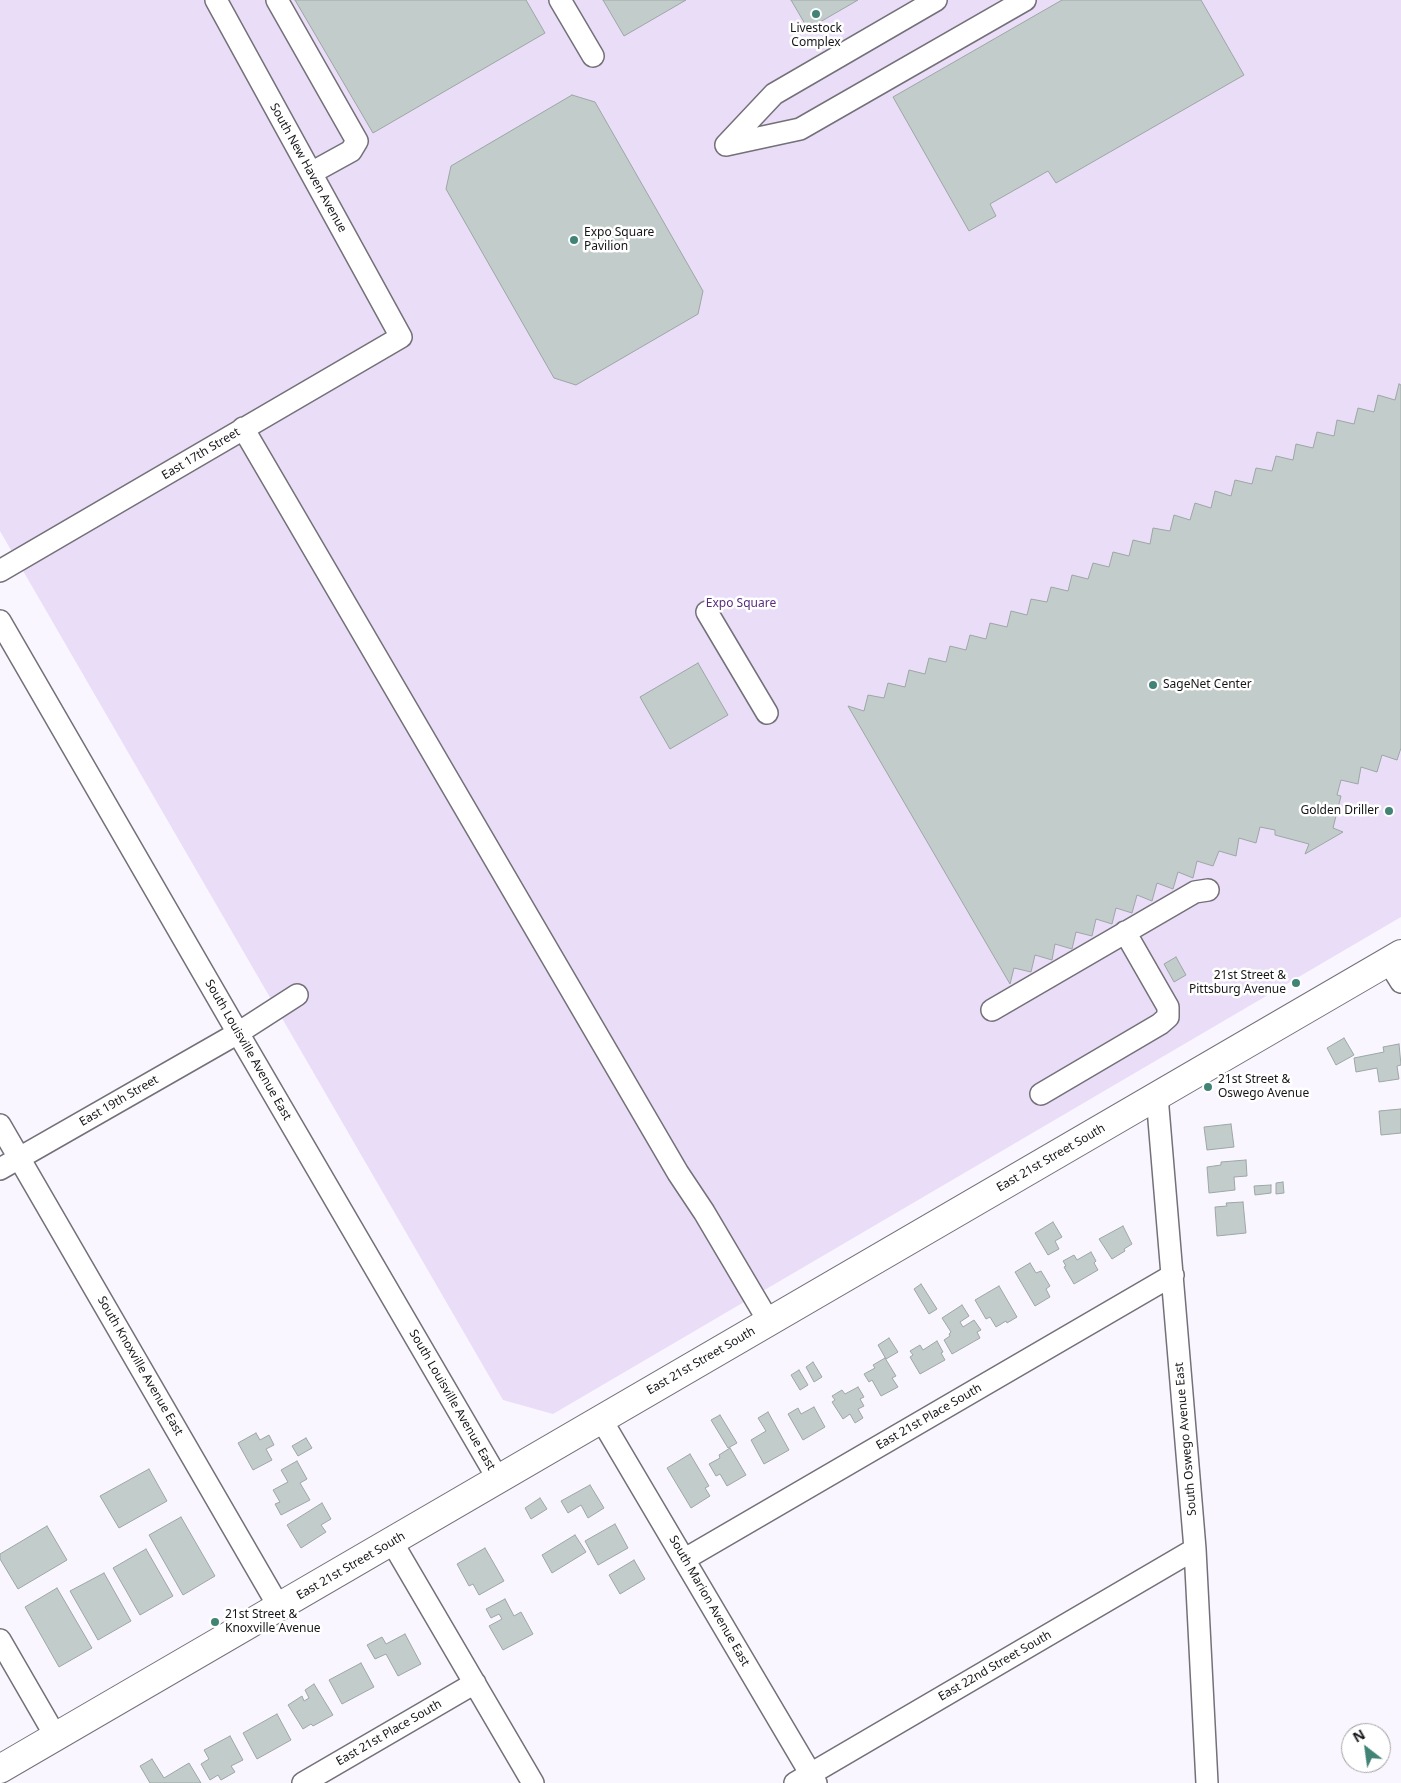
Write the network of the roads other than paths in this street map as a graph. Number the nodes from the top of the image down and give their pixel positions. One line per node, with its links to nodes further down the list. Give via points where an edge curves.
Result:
1 (216, 0): 7 (street, South New Haven Avenue)
2 (277, 0): 7 (street, via 357,141 351,151)
3 (560, 0): 6 (street)
4 (936, 0): 5 (street, via 774,94 726,145 800,129)
5 (1025, 0)
6 (593, 56)
7 (311, 173): 8 (street, South New Haven Avenue)
8 (402, 337): 9 (street, East 17th Street)
9 (244, 428): 10 (street, East 17th Street); 26 (street, via 678,1173)
10 (0, 571)
11 (707, 612): 13 (street)
12 (0, 620): 19 (street, South Louisville Avenue East)
13 (767, 713)
14 (1208, 890): 15 (street, via 1195,892)
15 (1125, 932): 18 (street); 20 (street, via 1168,1007 1168,1017)
16 (1397, 965): 21 (main road, East 21st Street South)
17 (297, 995): 19 (street, East 19th Street)
18 (992, 1010)
19 (238, 1033): 23 (street, East 19th Street); 28 (street, South Louisville Avenue East)
20 (1041, 1094)
21 (1157, 1096): 25 (street, South Oswego Avenue East); 26 (main road, East 21st Street South)
22 (0, 1125): 23 (street, South Knoxville Avenue East)
23 (19, 1158): 24 (street, East 19th Street); 32 (street, South Knoxville Avenue East)
24 (0, 1169)
25 (1173, 1275): 30 (street, South Oswego Avenue East); 31 (street, East 21st Place South)
26 (769, 1322): 27 (main road, East 21st Street South)
27 (601, 1419): 28 (main road, East 21st Street South); 31 (street, South Marion Avenue East)
28 (498, 1479): 29 (main road, East 21st Street South)
29 (392, 1542): 32 (main road, East 21st Street South); 34 (street)
30 (1195, 1549): 37 (street, East 22nd Street South); 40 (street, South Oswego Avenue East)
31 (684, 1559): 37 (street, South Marion Avenue East)
32 (280, 1607): 35 (main road, East 21st Street South)
33 (0, 1640): 35 (street)
34 (475, 1683): 38 (street, East 21st Place South); 39 (street)
35 (56, 1736): 36 (main road, East 21st Street South)
36 (0, 1769)
37 (807, 1780)
38 (303, 1783)
39 (533, 1783)
40 (1207, 1783)

